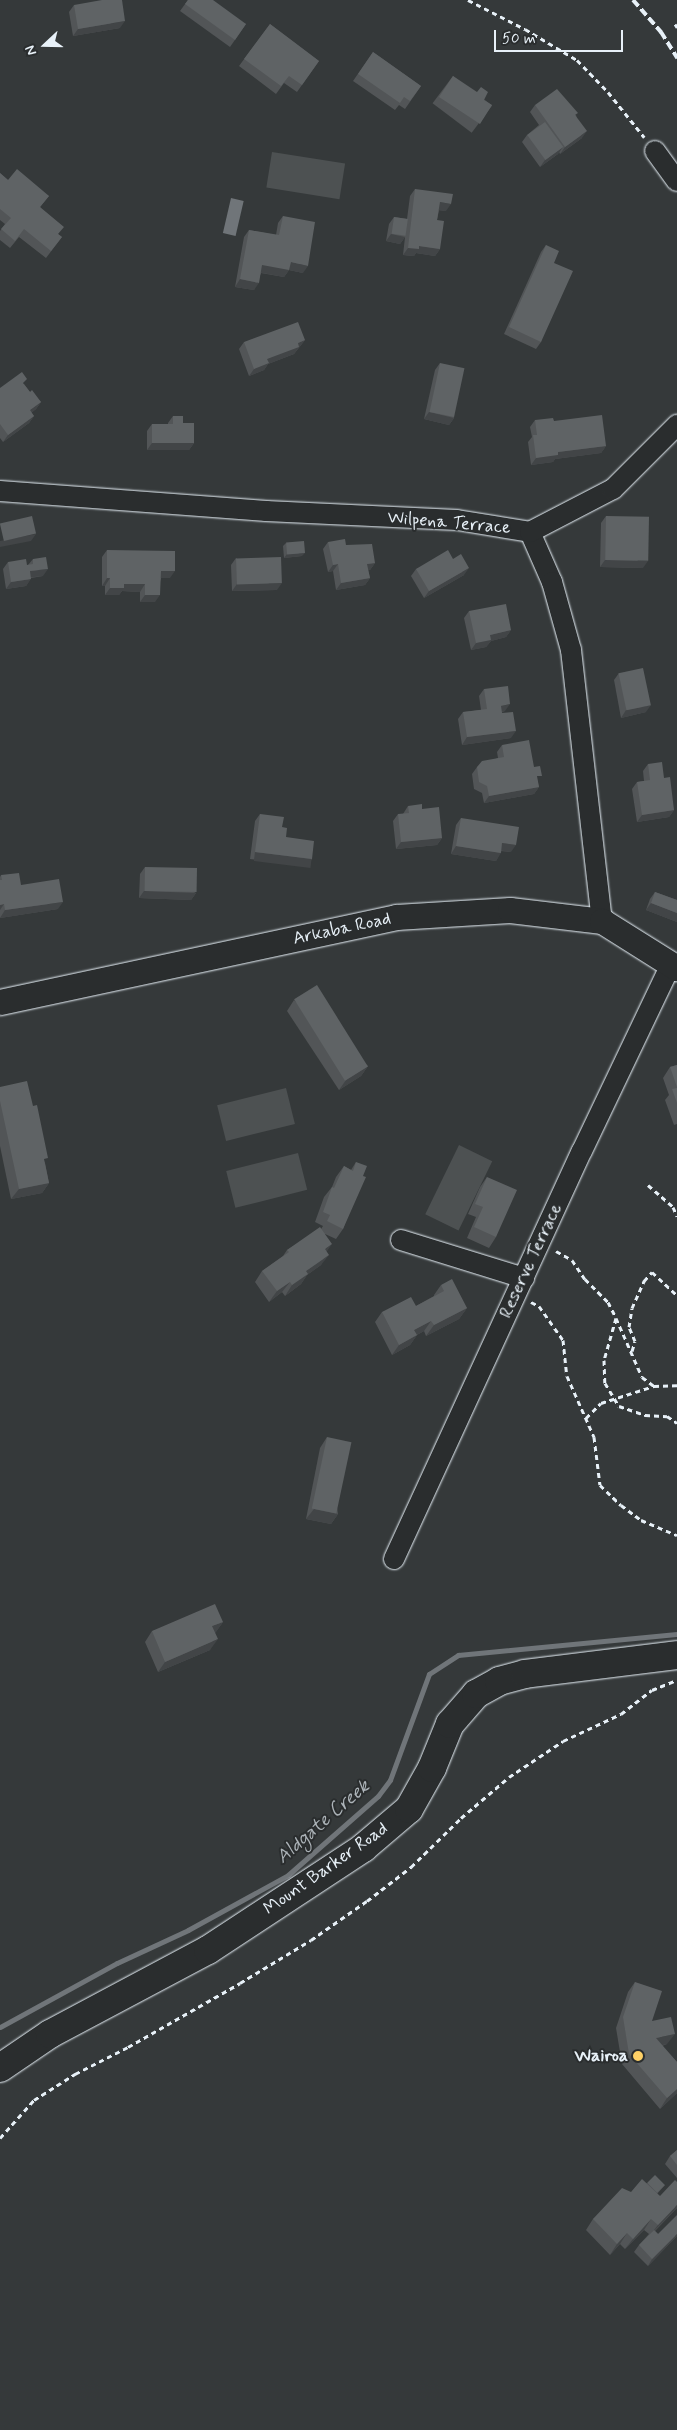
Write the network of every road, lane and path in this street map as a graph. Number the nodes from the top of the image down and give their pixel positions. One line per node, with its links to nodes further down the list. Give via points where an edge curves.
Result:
1 (468, 0): 2 (path, via 526,29 577,60 608,92)
2 (655, 151): 3 (street)
3 (677, 180)
4 (677, 425): 6 (street, via 613,489)
5 (0, 491): 6 (street, Wilpena Terrace, via 266,511 457,520)
6 (530, 532): 7 (street, Wilpena Terrace, via 552,582 570,650)
7 (602, 921): 8 (street, Arkaba Road); 9 (street, Arkaba Road, via 510,910 396,917)
8 (674, 966): 13 (street, Reserve Terrace)
9 (0, 1002)
10 (648, 1185): 11 (path, via 673,1207)
11 (677, 1216)
12 (400, 1240): 14 (street)
13 (540, 1241): 14 (street, Reserve Terrace); 16 (path, via 572,1260 608,1302)
14 (520, 1286): 21 (path, via 563,1340 567,1376); 24 (street, Reserve Terrace)
15 (676, 1293): 17 (path, via 652,1272 644,1281 632,1308 629,1326 635,1341)
16 (616, 1318): 17 (path); 20 (path, via 604,1360 605,1383)
17 (632, 1351): 19 (path, via 642,1377)
18 (677, 1385): 19 (path)
19 (654, 1386): 20 (path)
20 (614, 1398): 21 (path, via 601,1403); 22 (path, via 619,1406 645,1415 666,1416)
21 (586, 1418): 23 (path, via 594,1437 600,1485 641,1520)
22 (677, 1423)
23 (677, 1535)
24 (394, 1559)
25 (677, 1655): 27 (main road, Mount Barker Road, via 525,1674 500,1681 476,1694 450,1724 432,1768 408,1809 363,1848 208,1950 50,2034)
26 (677, 1680): 28 (path, via 652,1690 622,1714 563,1741 509,1777 411,1867 367,1901 240,1983 34,2100)
27 (0, 2068)
28 (0, 2138)

